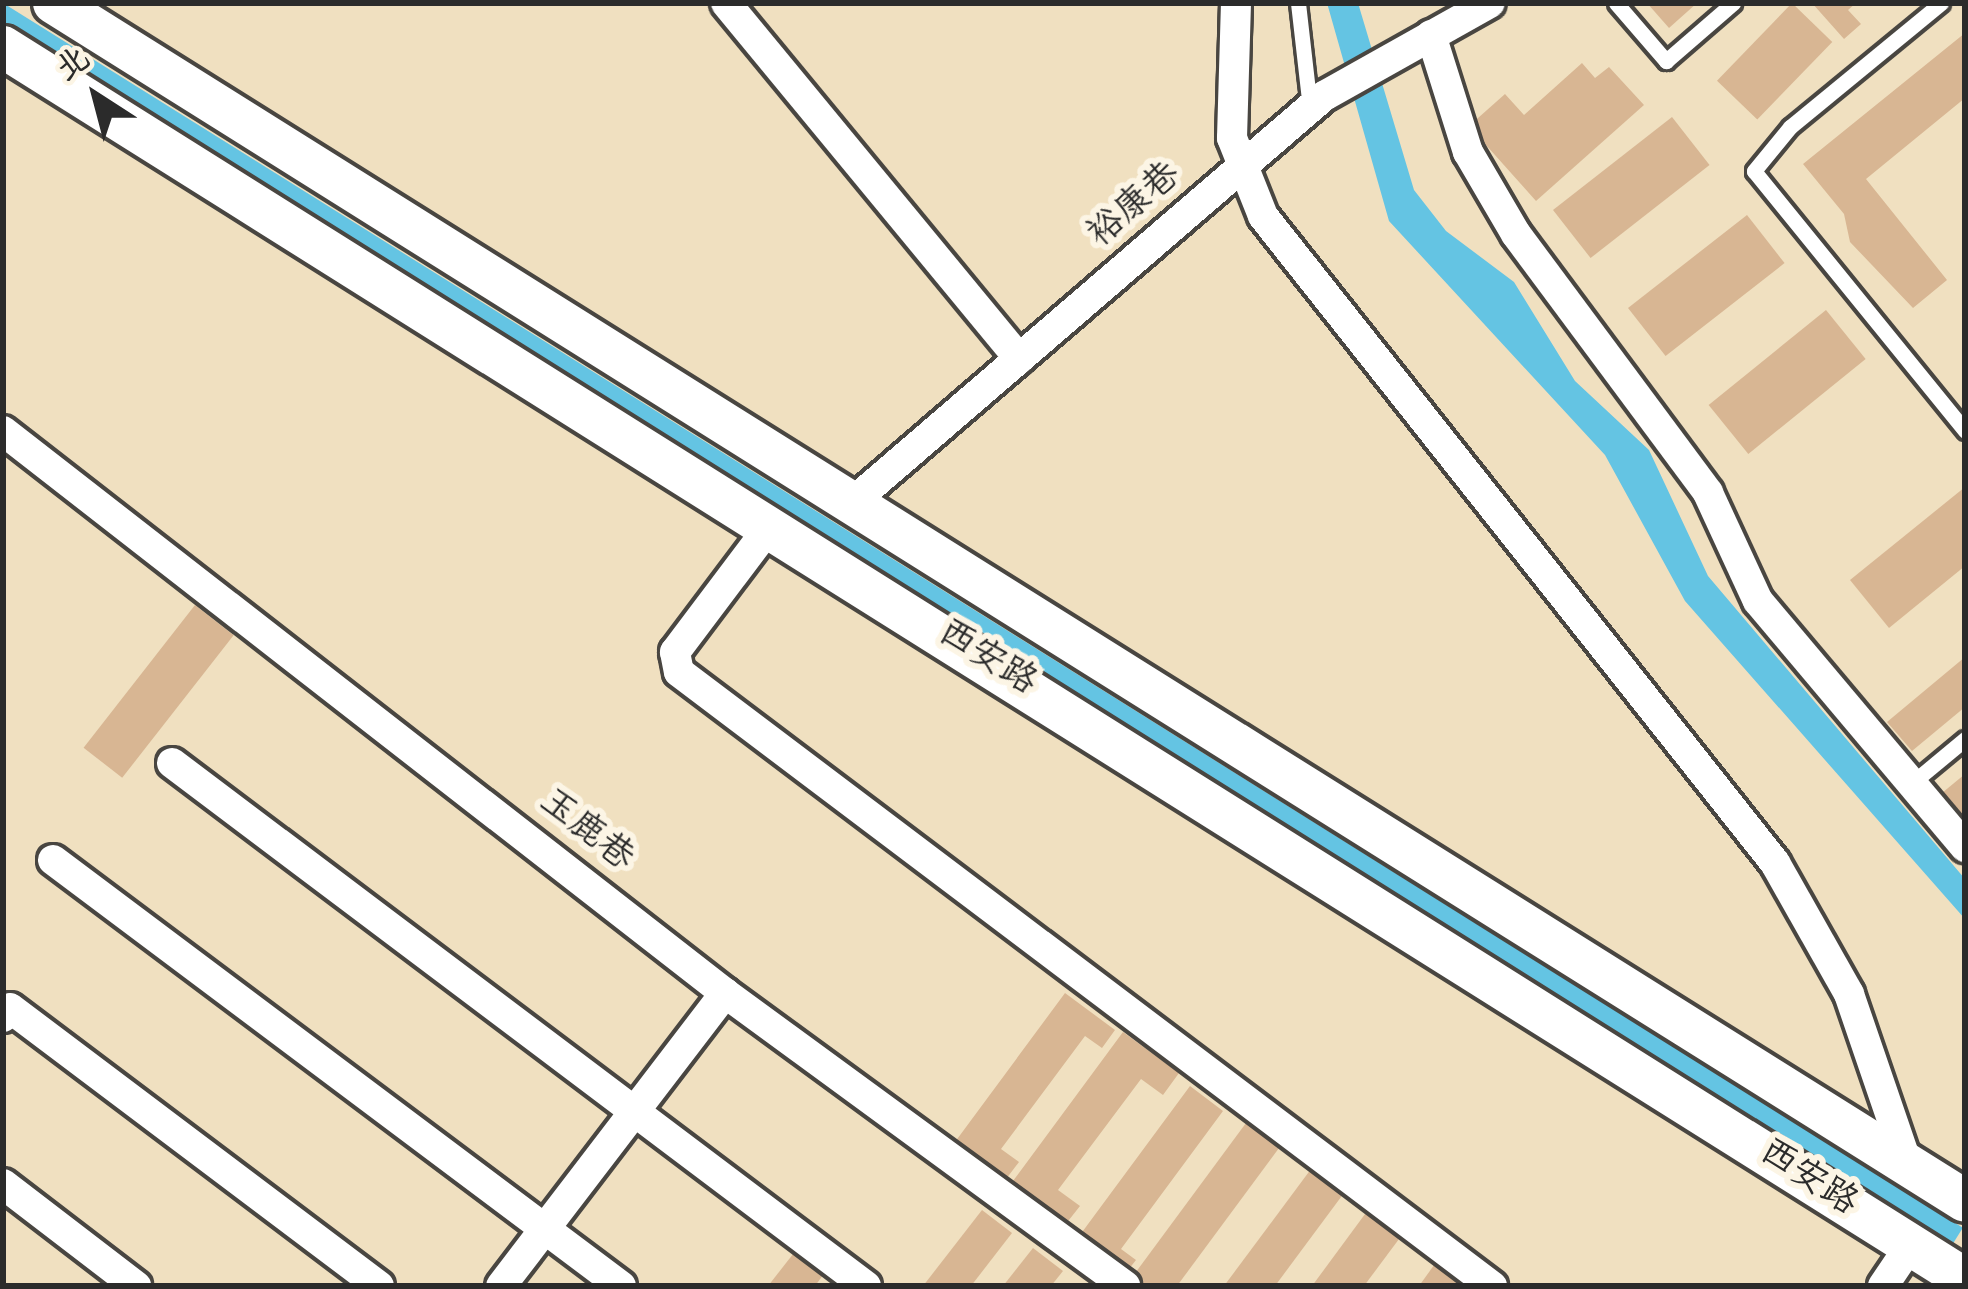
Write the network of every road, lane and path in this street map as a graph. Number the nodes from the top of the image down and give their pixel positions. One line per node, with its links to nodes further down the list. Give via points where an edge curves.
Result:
1 (55, 3): 16 (street, 西安路)
2 (726, 3): 13 (street)
3 (1236, 3): 12 (street)
4 (1298, 3): 11 (lane)
5 (1490, 3): 9 (street, 裕康巷)
6 (1616, 3): 7 (lane, via 1666,61)
7 (1733, 3)
8 (1941, 3): 15 (lane, via 1790,127 1754,171)
9 (1419, 41): 11 (street, 裕康巷); 20 (street, via 1490,194 1708,493 1758,601)
10 (3, 47): 17 (street, 西安路)
11 (1317, 102): 12 (street, 裕康巷)
12 (1239, 169): 13 (street, 裕康巷); 26 (street, via 1289,251 1775,863 1849,994)
13 (1019, 358): 16 (street, 裕康巷)
14 (3, 431): 23 (street, 玉鹿巷)
15 (1965, 431)
16 (855, 500): 26 (street, 西安路)
17 (770, 526): 30 (street, 西安路); 38 (street, via 675,652 679,672)
18 (1965, 739): 20 (lane)
19 (172, 763): 25 (street)
20 (1912, 783): 21 (street)
21 (1965, 847)
22 (52, 860): 29 (street)
23 (725, 993): 25 (street); 37 (street, 玉鹿巷)
24 (3, 1017): 33 (street, via 10,1008)
25 (635, 1111): 29 (street); 36 (street)
26 (1908, 1166): 28 (street, 西安路)
27 (3, 1184): 32 (street)
28 (1965, 1202)
29 (545, 1229): 34 (street); 35 (street)
30 (1910, 1246): 31 (street, 西安路); 39 (street)
31 (1965, 1279)
32 (136, 1286)
33 (379, 1286)
34 (501, 1286)
35 (621, 1286)
36 (866, 1286)
37 (1125, 1286)
38 (1492, 1286)
39 (1883, 1286)

